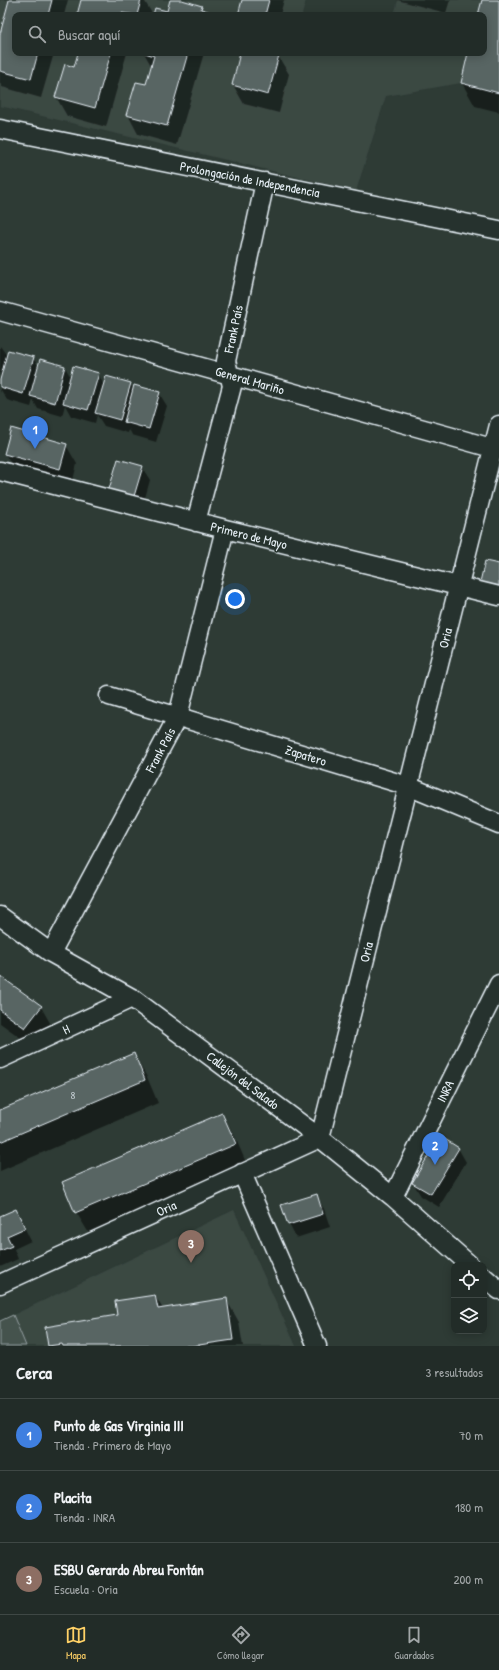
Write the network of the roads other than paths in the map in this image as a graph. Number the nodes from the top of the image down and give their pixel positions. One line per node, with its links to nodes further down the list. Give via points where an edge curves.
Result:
1 (0, 129): 2 (street, Prolongación de Independencia)
2 (265, 182): 3 (street, Prolongación de Independencia); 5 (street, Frank País, via 226,361)
3 (499, 230)
4 (0, 311): 5 (street, General Mariño)
5 (229, 374): 7 (street, General Mariño); 9 (street, Frank País, via 232,386)
6 (499, 425): 7 (street, Oria)
7 (496, 449): 11 (street, Oria)
8 (0, 471): 9 (street, Primero de Mayo)
9 (196, 522): 10 (street, Primero de Mayo)
10 (225, 529): 11 (street, Primero de Mayo); 14 (street, Frank País)
11 (458, 586): 12 (street, Primero de Mayo); 15 (street, Oria)
12 (499, 596)
13 (109, 696): 14 (street, Zapatero)
14 (178, 716): 15 (street, Zapatero); 18 (street, Frank País)
15 (408, 786): 16 (street, Zapatero); 22 (street, Oria)
16 (499, 824)
17 (0, 916): 18 (street, Callejón del Salado)
18 (51, 953): 20 (street, Callejón del Salado)
19 (497, 991): 24 (street, INRA)
20 (132, 998): 21 (street, H); 22 (street, Callejón del Salado)
21 (0, 1059)
22 (320, 1138): 23 (street, Oria); 24 (street, Callejón del Salado)
23 (242, 1173): 27 (street, Oria); 29 (street)
24 (392, 1197): 25 (street, Callejón del Salado)
25 (467, 1262)
26 (487, 1280): 28 (street)
27 (0, 1284)
28 (499, 1290)
29 (317, 1346)

